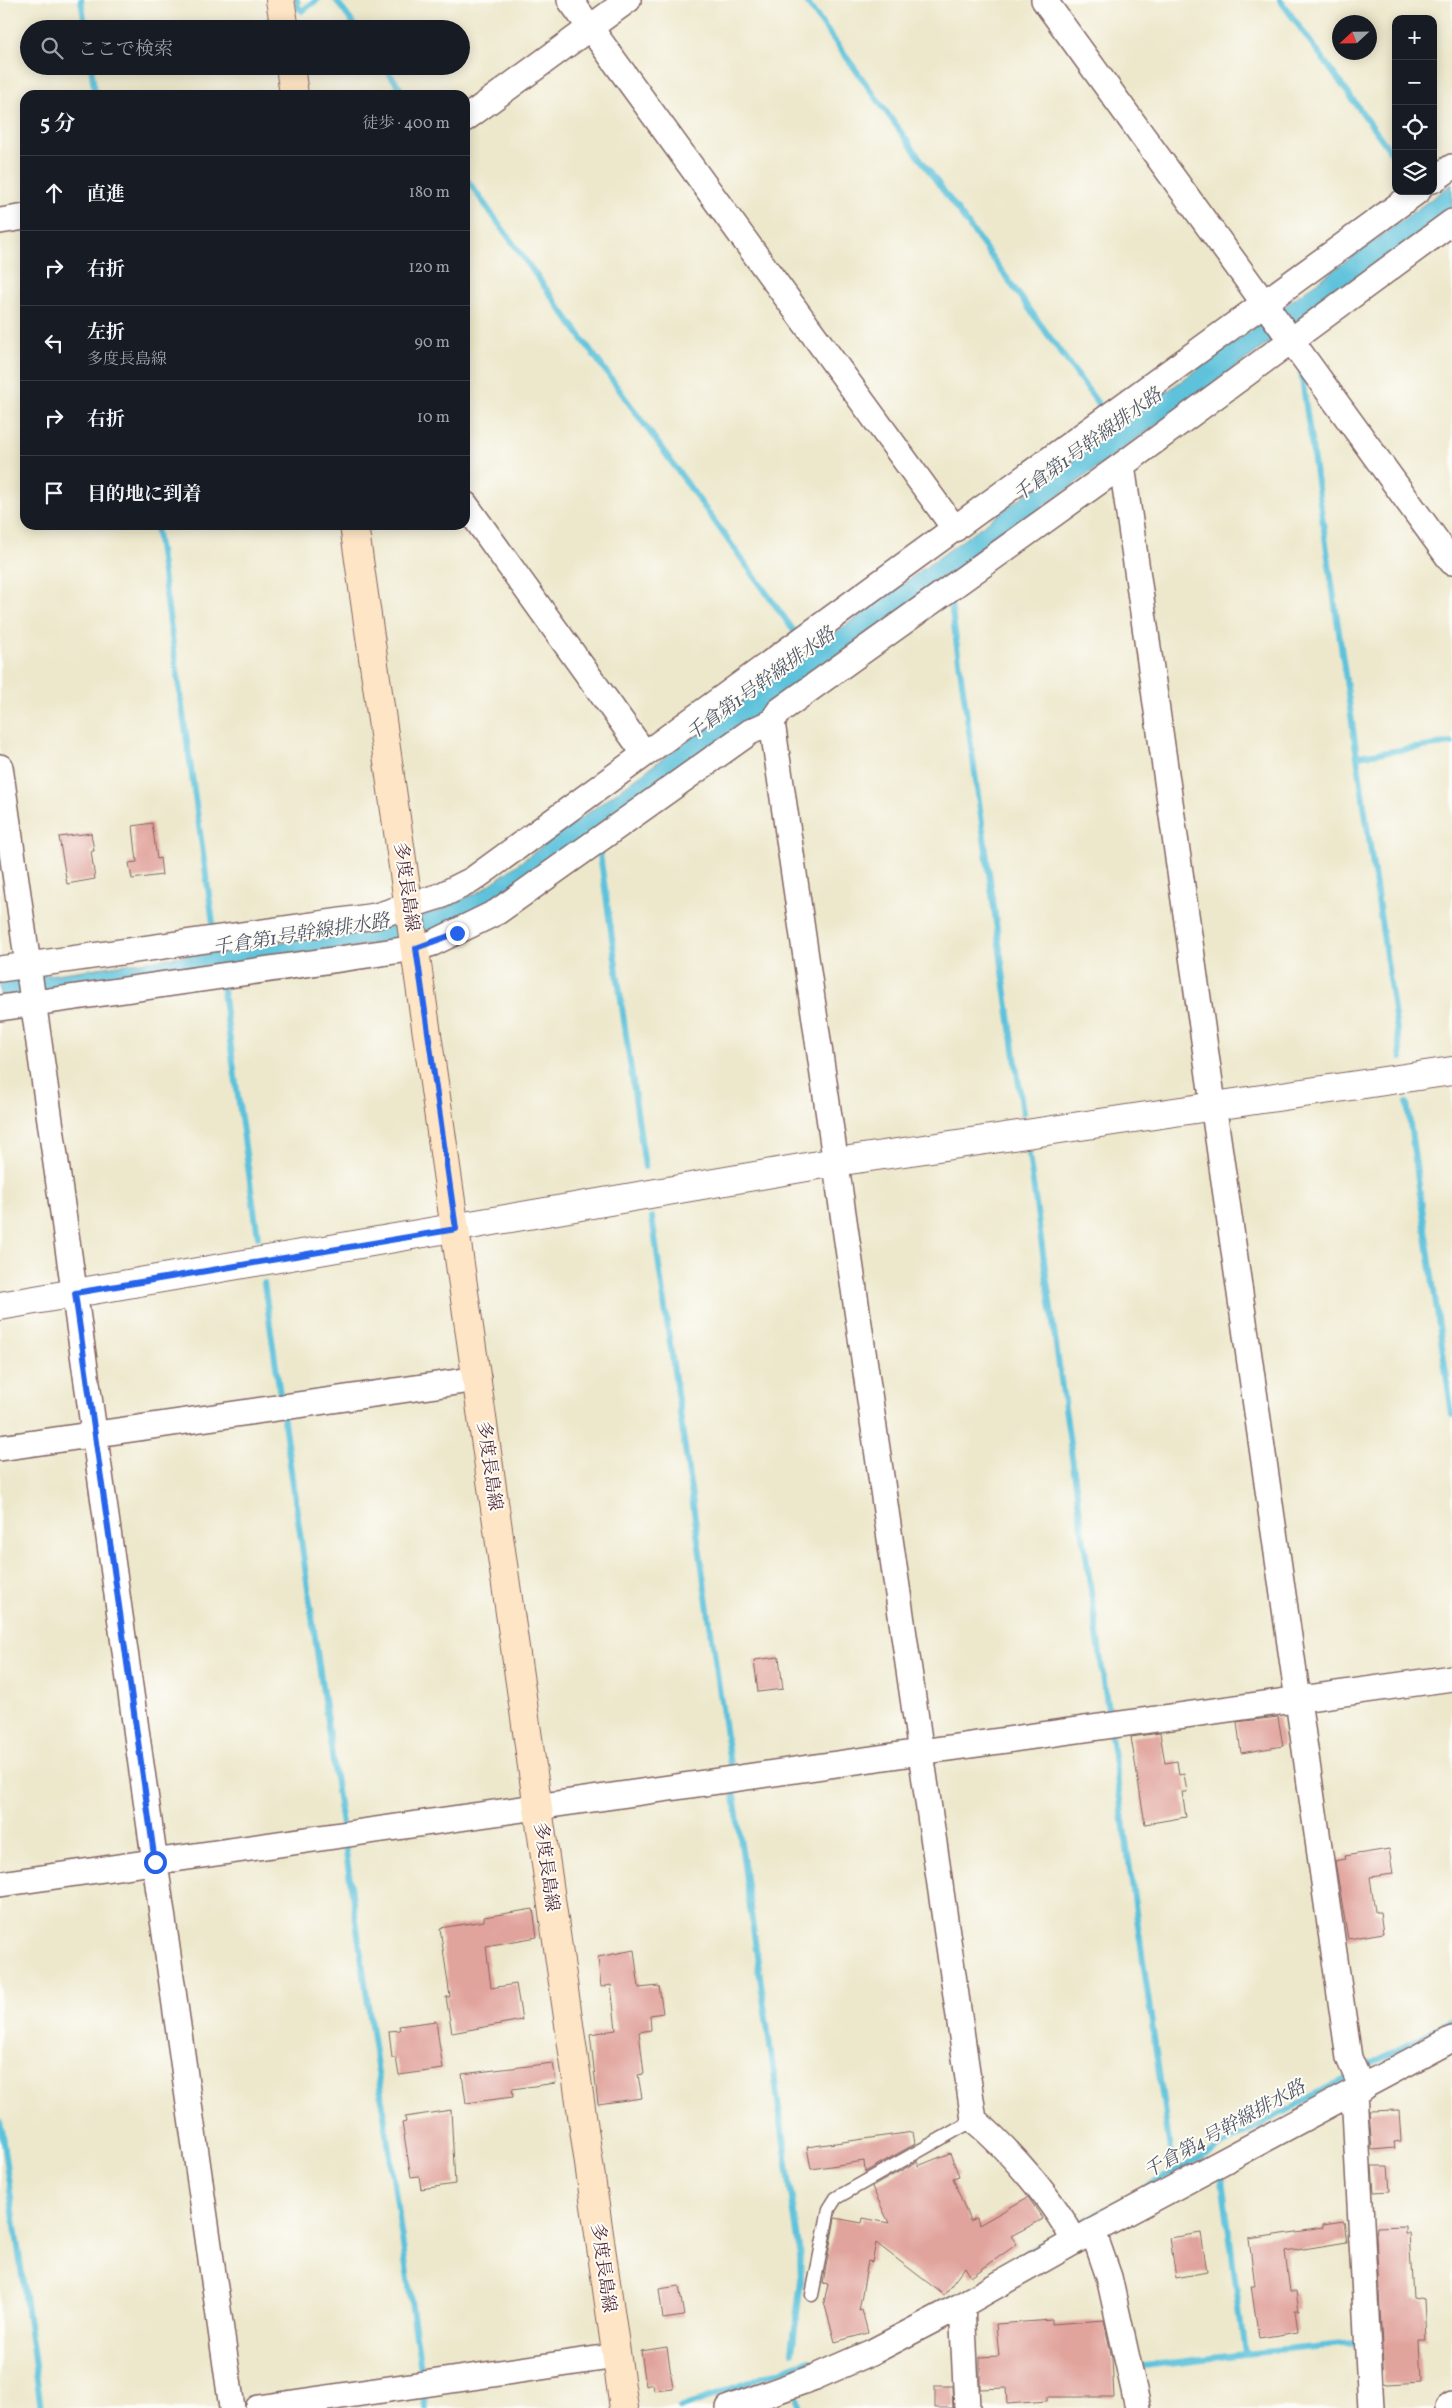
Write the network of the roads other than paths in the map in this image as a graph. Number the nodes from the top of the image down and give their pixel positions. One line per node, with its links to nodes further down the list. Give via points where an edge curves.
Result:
1 (280, 0): 5 (main road)
2 (570, 0): 6 (street)
3 (628, 0): 6 (street)
4 (1044, 0): 16 (street)
5 (283, 20)
6 (590, 28): 9 (street); 20 (street)
7 (291, 75): 8 (main road)
8 (293, 90)
9 (470, 115)
10 (1452, 167): 11 (street)
11 (1437, 177)
12 (1413, 195): 16 (street)
13 (20, 218): 14 (street)
14 (0, 221)
15 (1452, 222): 17 (street)
16 (1267, 306): 17 (street); 20 (street)
17 (1289, 337): 18 (street); 22 (street)
18 (1122, 465): 23 (street, via 779,711); 33 (street)
19 (470, 511): 24 (street)
20 (955, 529): 24 (street)
21 (355, 530): 26 (main road, 多度長島線)
22 (1452, 562)
23 (772, 722): 27 (street, via 750,732 497,912 433,944); 34 (street)
24 (645, 754): 26 (street, via 472,880)
25 (0, 767): 28 (street)
26 (410, 909): 27 (main road, 多度長島線); 28 (street)
27 (416, 945): 30 (street); 35 (main road, 多度長島線)
28 (29, 968): 29 (street); 30 (street)
29 (0, 969)
30 (33, 1000): 31 (street); 36 (street)
31 (0, 1008)
32 (1452, 1071): 33 (street)
33 (1214, 1106): 34 (street); 42 (street)
34 (836, 1162): 35 (street); 43 (street)
35 (456, 1229): 36 (street); 38 (main road, 多度長島線)
36 (75, 1293): 37 (street); 39 (street)
37 (0, 1306)
38 (478, 1379): 39 (street); 44 (main road, 多度長島線)
39 (95, 1434): 40 (street); 45 (street)
40 (0, 1448)
41 (1452, 1678): 42 (street)
42 (1298, 1701): 43 (street); 48 (street, via 1349,2058)
43 (920, 1752): 44 (street); 49 (street)
44 (539, 1808): 45 (street); 53 (main road, 多度長島線)
45 (155, 1862): 46 (street); 55 (street)
46 (0, 1884)
47 (1452, 2039): 48 (street)
48 (1358, 2087): 50 (street); 61 (street)
49 (974, 2120): 50 (street, via 992,2135); 51 (lane, via 836,2198 829,2209)
50 (1075, 2231): 52 (street); 60 (street, via 1109,2277)
51 (812, 2295)
52 (962, 2305): 58 (street, via 872,2352); 59 (street)
53 (617, 2356): 56 (street); 57 (main road, 多度長島線)
54 (1452, 2405): 62 (street)
55 (232, 2408)
56 (258, 2408)
57 (624, 2408)
58 (729, 2408)
59 (967, 2408)
60 (1138, 2408)
61 (1371, 2408)
62 (1448, 2408)

